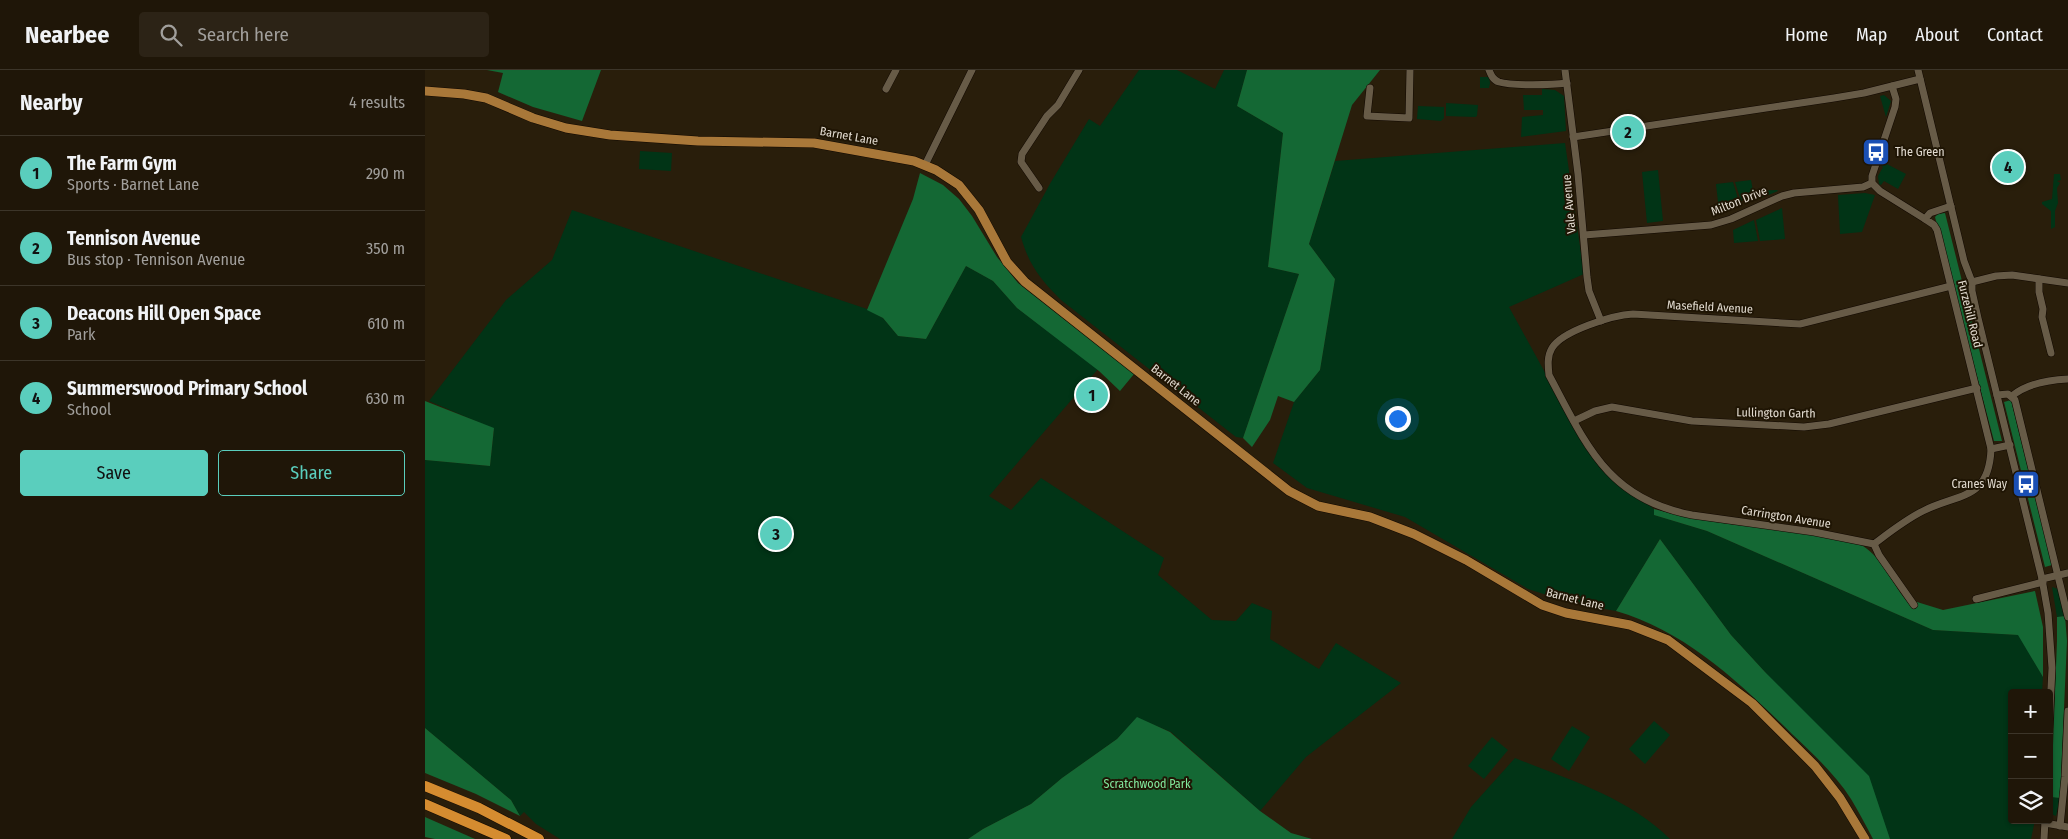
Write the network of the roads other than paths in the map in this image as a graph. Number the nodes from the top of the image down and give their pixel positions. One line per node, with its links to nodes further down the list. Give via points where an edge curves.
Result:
1 (896, 70): 12 (street)
2 (972, 70): 15 (street)
3 (1079, 70): 17 (street, via 1021,154 1021,162)
4 (1410, 70): 11 (street, via 1409,118 1367,116)
5 (1489, 70): 9 (street, via 1493,78 1504,83)
6 (1565, 70): 9 (street, Vale Avenue)
7 (1918, 70): 8 (street, Furzehill Road)
8 (1920, 79): 10 (street); 18 (street, Furzehill Road)
9 (1567, 83): 14 (street, Vale Avenue)
10 (1892, 86): 14 (street, via 1834,98); 16 (street, via 1895,107)
11 (1370, 88)
12 (886, 89)
13 (425, 91): 15 (main road, Barnet Lane, via 486,98 566,128 610,135 698,141 814,143)
14 (1573, 137): 20 (street, Vale Avenue)
15 (925, 165): 52 (main road, Barnet Lane, via 947,176 969,196 1007,262 1025,282 1289,491 1318,506 1370,516 1414,534 1542,605 1629,625 1668,640 1752,703 1805,756 1829,782)
16 (1872, 183): 19 (street); 20 (street, Milton Drive, via 1863,187 1782,196 1711,225)
17 (1039, 188)
18 (1951, 206): 19 (street); 22 (street, Furzehill Road)
19 (1925, 218): 24 (street, Furzehill Road, via 1937,230)
20 (1584, 235): 25 (street, Vale Avenue, via 1589,291)
21 (2039, 279): 22 (street, via 2004,275); 23 (street); 26 (street, via 2042,317)
22 (1972, 282): 29 (street, Furzehill Road)
23 (2068, 283)
24 (1951, 286): 25 (street, Masefield Avenue, via 1800,324 1633,314); 28 (street, Furzehill Road)
25 (1601, 321): 31 (street, Masefield Avenue, via 1560,340 1551,348 1547,363 1549,375)
26 (2051, 353)
27 (2068, 379): 30 (street, via 2020,389)
28 (1977, 388): 31 (street, Lullington Garth, via 1829,424 1804,427 1692,421 1613,407); 33 (street, Furzehill Road)
29 (1997, 395): 30 (street); 32 (street, Furzehill Road)
30 (2012, 396): 36 (street)
31 (1574, 421): 34 (street, Carrington Avenue, via 1610,475 1656,505 1692,515 1805,530)
32 (2010, 445): 33 (street); 37 (street, Furzehill Road)
33 (1991, 448): 34 (street, via 1986,474 1976,488 1965,496 1925,510)
34 (1874, 544): 39 (street)
35 (2068, 573): 36 (street)
36 (2059, 575): 37 (street); 40 (street)
37 (2043, 581): 38 (street); 42 (street, Furzehill Road, via 2051,635)
38 (1976, 599)
39 (1914, 605)
40 (2067, 606): 41 (street)
41 (2068, 618)
42 (2050, 689)
43 (2068, 711): 48 (street)
44 (425, 786): 51 (highway, via 479,808)
45 (425, 804): 50 (highway)
46 (2045, 824): 53 (street)
47 (2052, 824): 48 (street)
48 (2060, 826): 49 (street)
49 (2068, 827)
50 (506, 839)
51 (539, 839)
52 (1865, 839)
53 (2044, 839)

